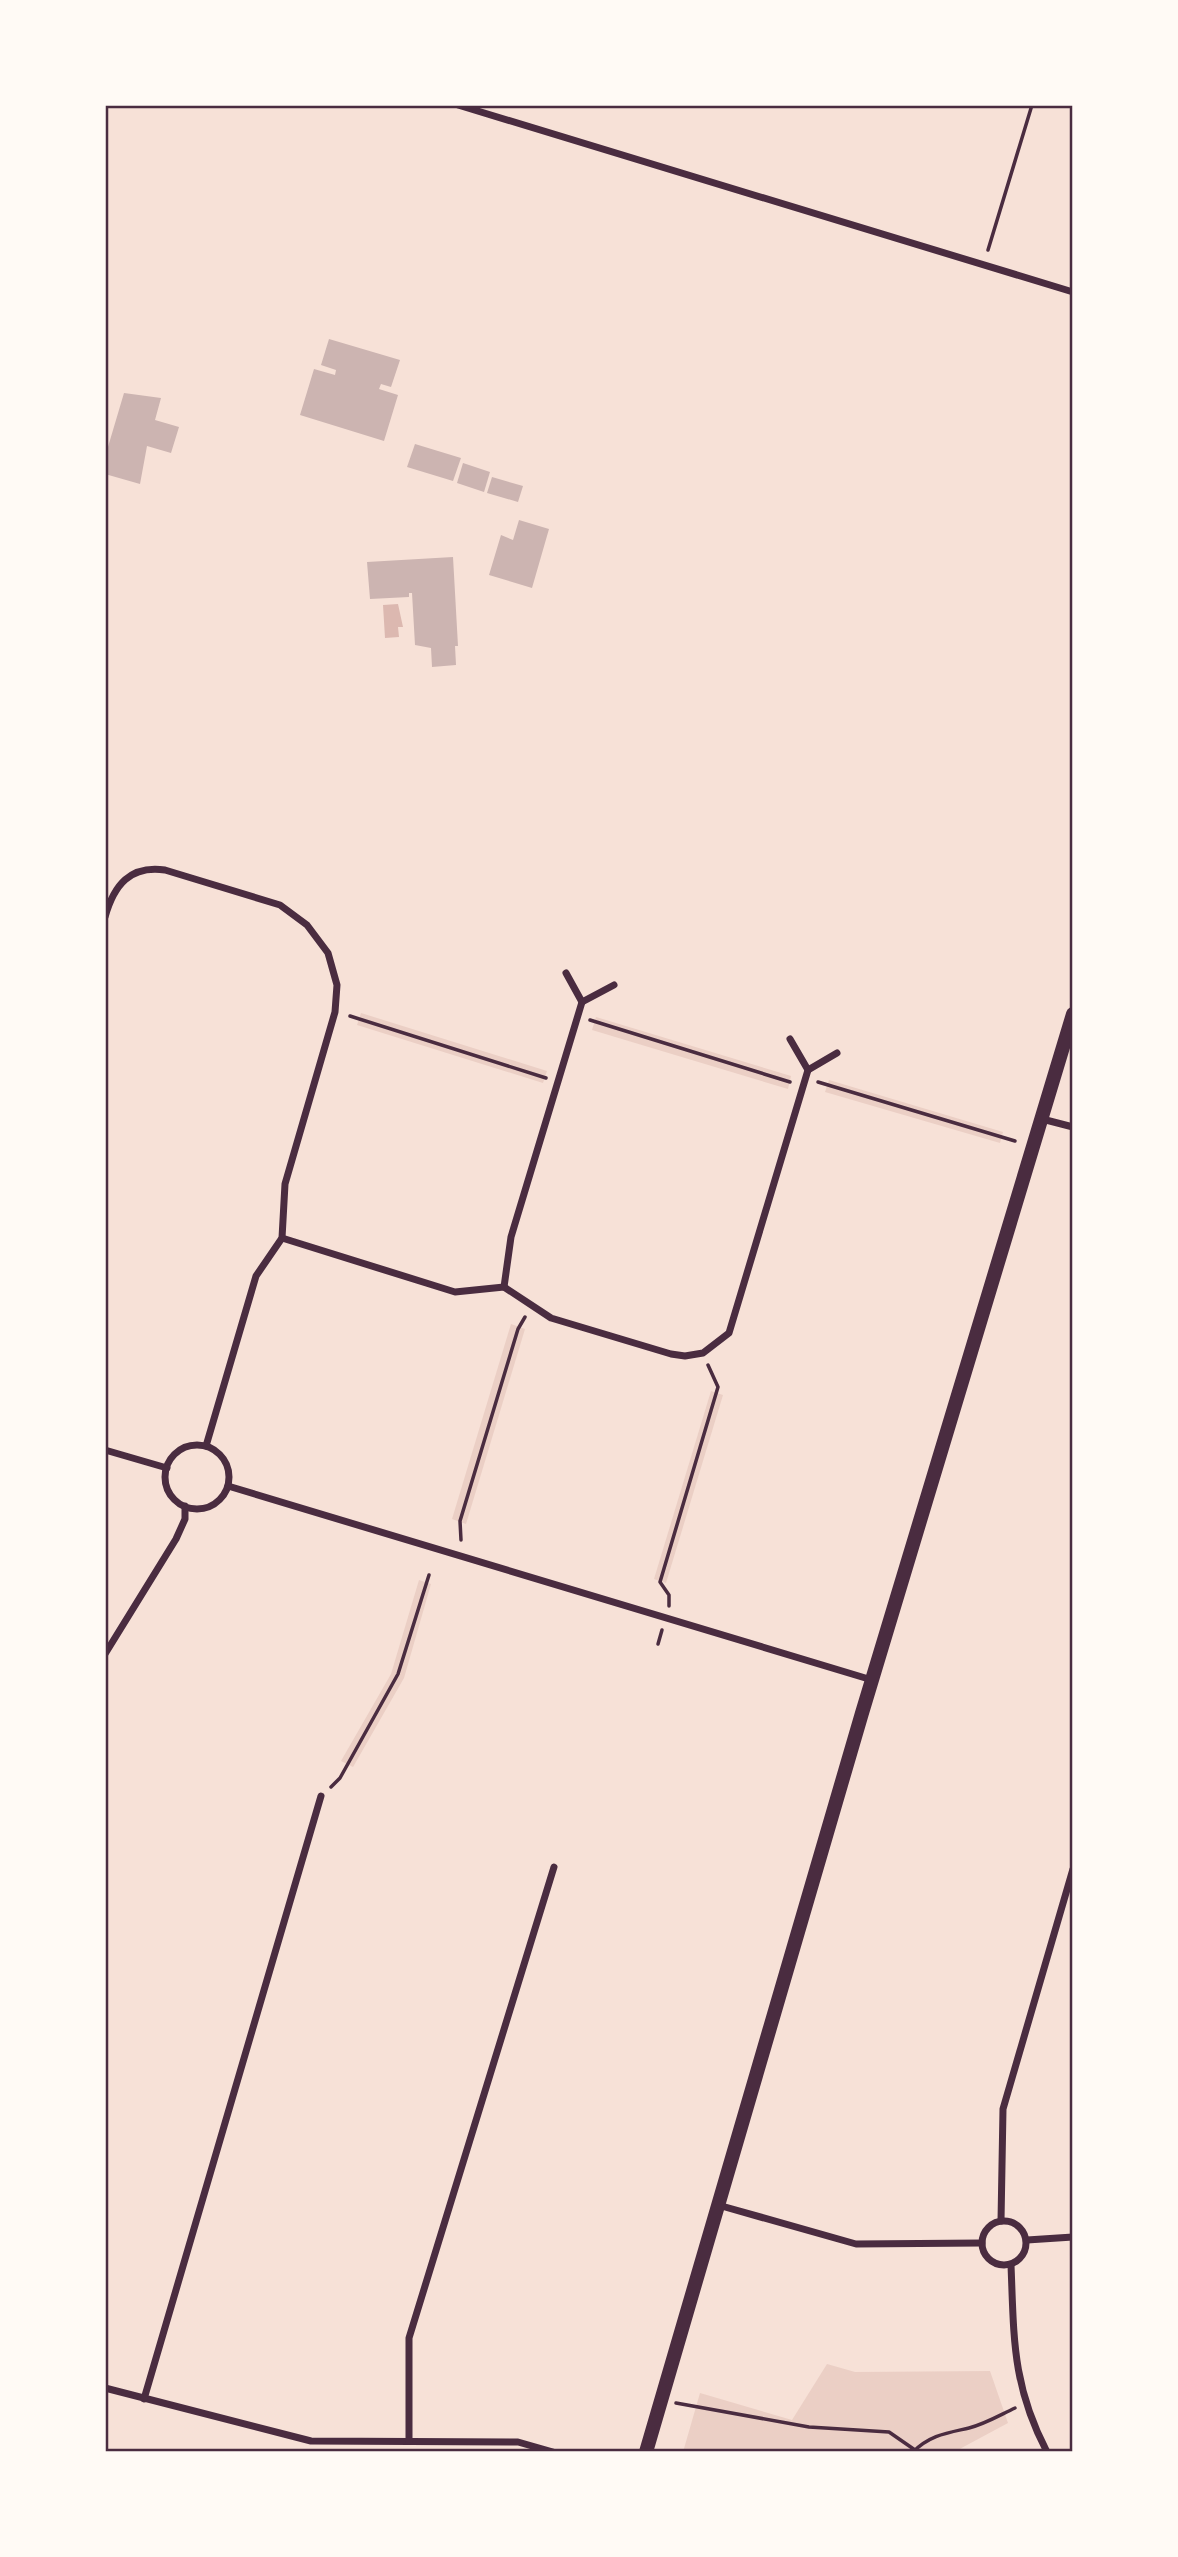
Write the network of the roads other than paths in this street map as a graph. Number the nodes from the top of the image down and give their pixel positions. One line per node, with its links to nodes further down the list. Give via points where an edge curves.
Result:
1 (458, 105): 2 (street)
2 (1073, 292)
3 (105, 917): 13 (street, via 115,889 125,878 150,868 280,905 307,925 328,953 337,985 335,1012 285,1184)
4 (566, 973): 6 (street)
5 (614, 985): 6 (street)
6 (582, 1002): 14 (street, via 511,1237)
7 (1073, 1014): 11 (main road)
8 (790, 1039): 10 (street)
9 (837, 1053): 10 (street)
10 (808, 1070): 14 (street, via 733,1322 720,1341 703,1353 671,1354 551,1318)
11 (1042, 1119): 12 (street); 21 (main road)
12 (1073, 1127)
13 (282, 1238): 14 (street, via 454,1292); 15 (street, via 256,1276)
14 (504, 1287)
15 (206, 1446): 17 (street, via 187,1447); 18 (street, via 223,1457)
16 (105, 1450): 17 (street)
17 (167, 1468): 19 (street, via 171,1494)
18 (228, 1486): 19 (street, via 211,1506); 21 (street)
19 (185, 1506): 20 (street, via 185,1520 176,1539)
20 (105, 1654)
21 (872, 1680): 27 (main road)
22 (321, 1796): 34 (street)
23 (554, 1867): 35 (street, via 409,2338)
24 (1073, 1868): 25 (street)
25 (1062, 1906): 26 (street); 28 (street, via 1003,2109)
26 (1073, 1909)
27 (717, 2204): 31 (street, via 856,2244); 37 (main road)
28 (1001, 2221): 30 (street, via 1016,2224); 31 (street, via 989,2227)
29 (1073, 2237): 30 (street)
30 (1027, 2240): 32 (street, via 1024,2254)
31 (982, 2243): 32 (street, via 993,2262)
32 (1011, 2264): 38 (street, via 1016,2365)
33 (105, 2388): 34 (street)
34 (144, 2399): 35 (street, via 311,2441)
35 (409, 2441): 36 (street, via 518,2442)
36 (553, 2452)
37 (646, 2452)
38 (1047, 2452)

